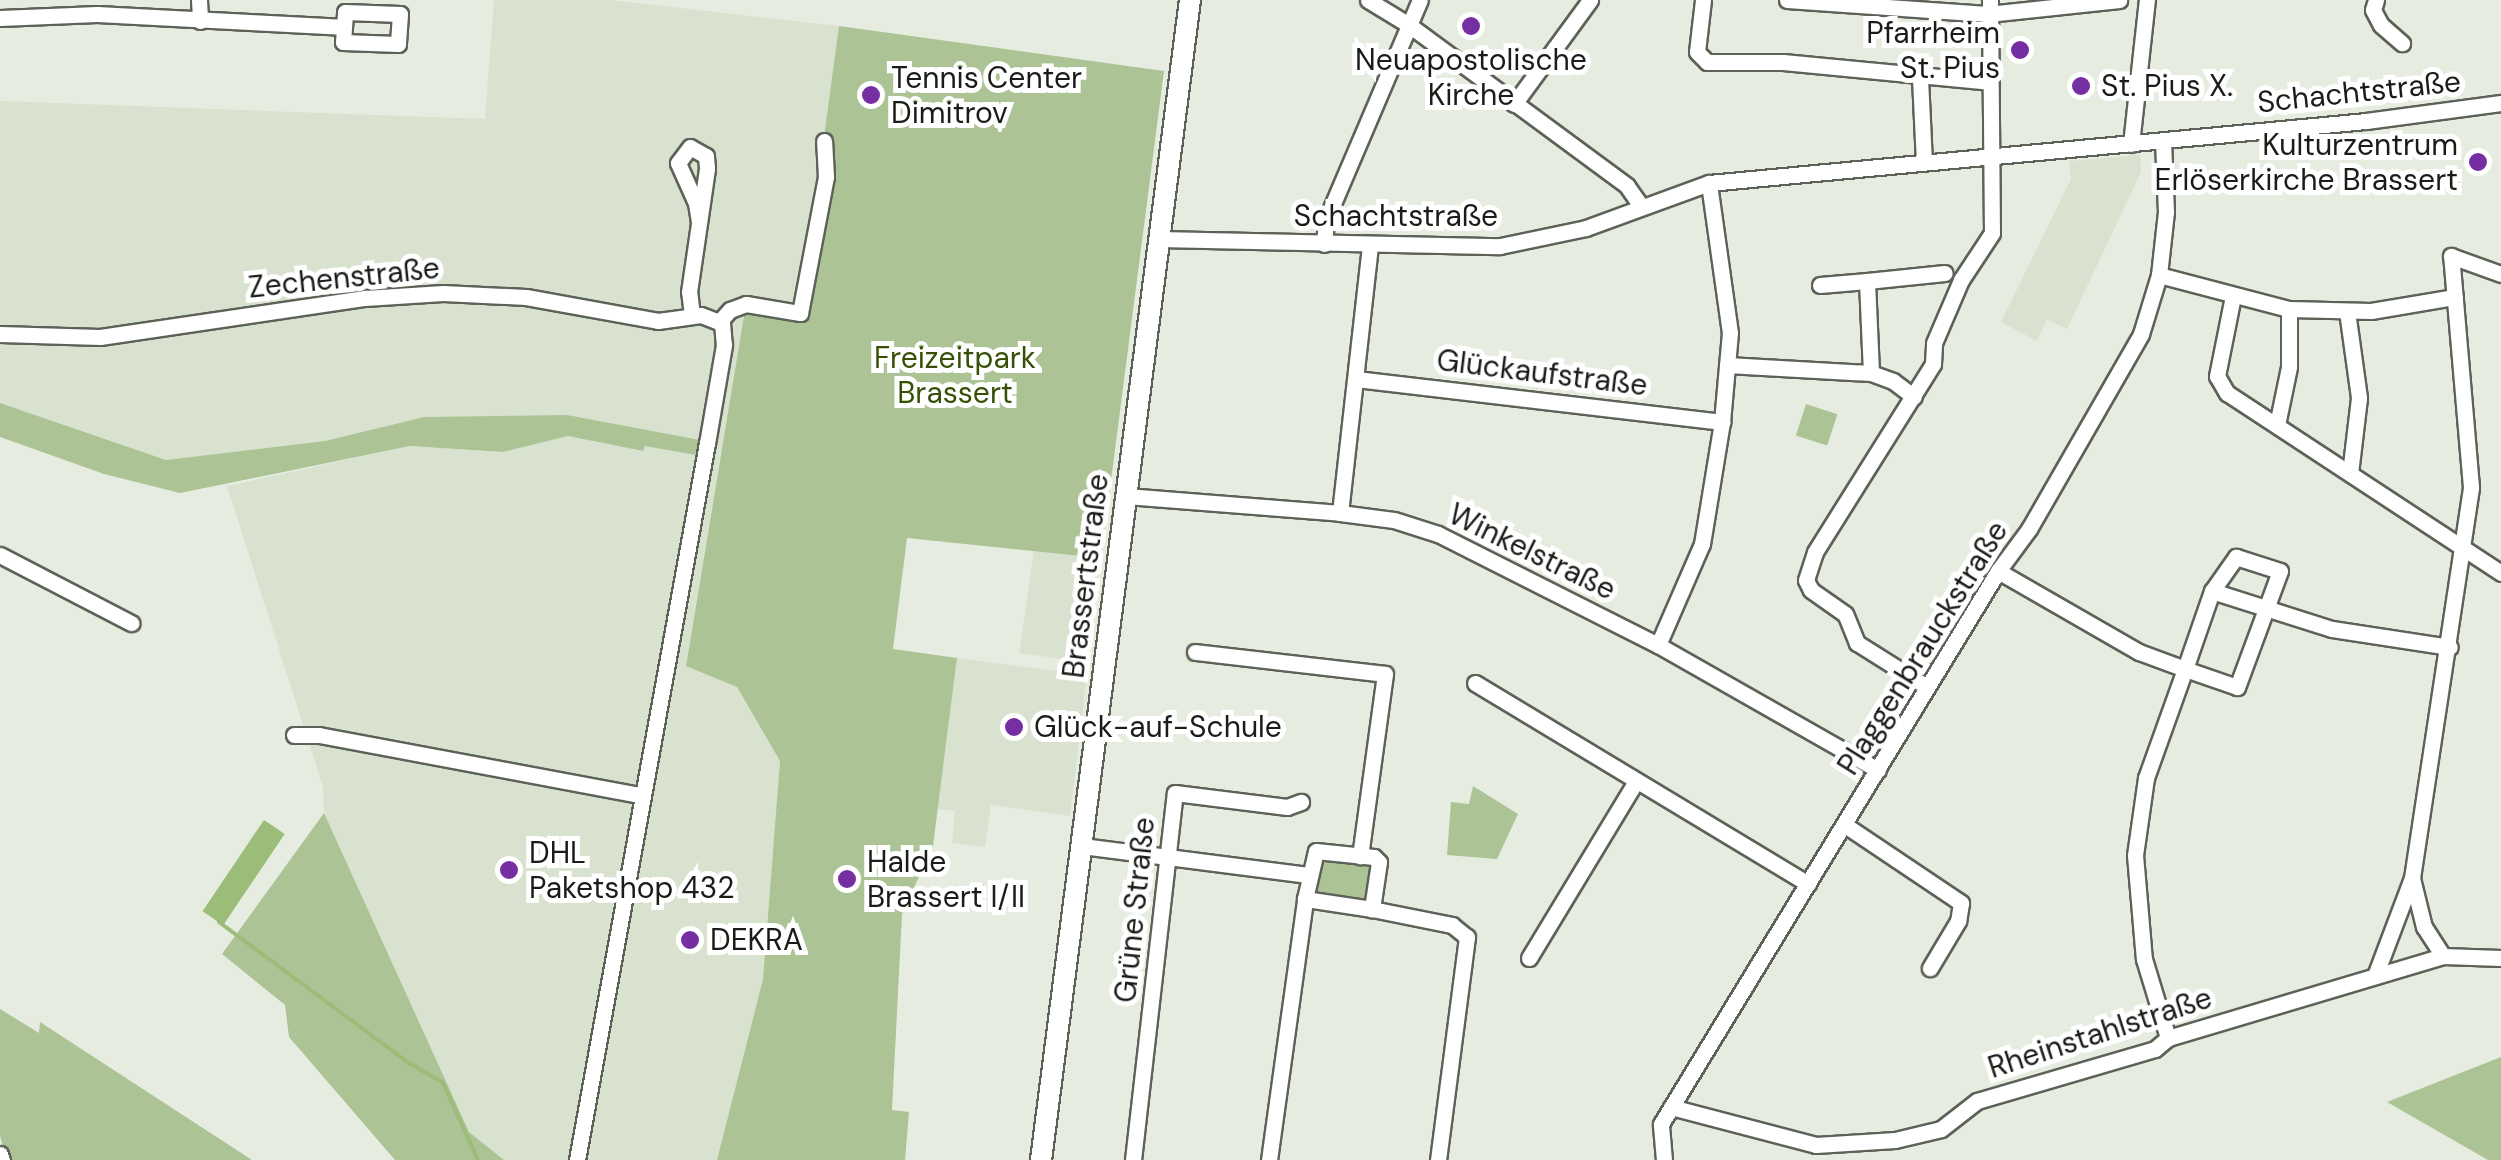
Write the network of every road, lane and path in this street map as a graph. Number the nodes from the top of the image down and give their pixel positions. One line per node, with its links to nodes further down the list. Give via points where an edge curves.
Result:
1 (199, 0): 13 (street)
2 (1190, 0): 29 (main road, Brassertstraße)
3 (1368, 0): 14 (street)
4 (1420, 0): 14 (street)
5 (1590, 0): 20 (street)
6 (1703, 0): 17 (street, via 1697,52 1712,63 1783,62)
7 (1787, 0): 11 (street)
8 (2119, 0): 11 (street)
9 (2147, 0): 23 (street)
10 (2376, 0): 16 (street, via 2381,25)
11 (1989, 7): 18 (street)
12 (0, 18): 13 (street, via 97,14)
13 (200, 21): 15 (street)
14 (1409, 25): 20 (street); 30 (street, via 1326,220)
15 (341, 27)
16 (2402, 43)
17 (1920, 78): 18 (street); 25 (street)
18 (1989, 82): 24 (street)
19 (2501, 103): 21 (street, Schachtstraße)
20 (1514, 104): 27 (street, via 1627,186)
21 (2163, 140): 23 (street, Schachtstraße); 34 (street, Plaggenbrauckstraße, via 2166,212)
22 (824, 141): 42 (street, via 826,177 800,313 746,304)
23 (2131, 144): 24 (street, Schachtstraße)
24 (1988, 158): 25 (street, Schachtstraße); 47 (street, via 1992,233 1961,280 1934,343 1933,364)
25 (1924, 162): 26 (street, Schachtstraße)
26 (1709, 183): 27 (street, Schachtstraße); 44 (street, via 1730,333)
27 (1642, 206): 31 (street, Schachtstraße, via 1573,232 1500,246)
28 (699, 222): 41 (street)
29 (1158, 239): 30 (street, Schachtstraße); 51 (main road, Brassertstraße)
30 (1324, 244): 31 (street, Schachtstraße)
31 (1370, 246): 46 (street)
32 (1944, 273): 35 (street)
33 (2501, 274): 38 (street, via 2451,256)
34 (2158, 275): 37 (street); 55 (street, Plaggenbrauckstraße, via 2141,334 2116,384)
35 (1867, 281): 36 (street); 45 (street)
36 (1820, 285)
37 (2233, 296): 39 (street); 49 (street, via 2216,376 2227,393)
38 (2455, 297): 40 (street); 53 (street, via 2470,448)
39 (2289, 309): 40 (street); 49 (street, via 2289,366)
40 (2346, 311): 50 (street, via 2358,398)
41 (692, 314): 42 (street, Zechenstraße); 43 (street, Zechenstraße, via 658,321 526,297 443,293 100,337)
42 (720, 320): 69 (street, via 725,337)
43 (0, 334)
44 (1728, 365): 45 (street); 48 (street)
45 (1871, 374): 47 (street)
46 (1356, 379): 48 (street, Glückaufstraße); 52 (street)
47 (1914, 397): 65 (street, via 1815,552 1806,580 1845,614 1855,639)
48 (1722, 422): 60 (street, via 1702,544)
49 (2277, 425): 50 (street)
50 (2350, 473): 53 (street)
51 (1126, 496): 52 (street, Winkelstraße); 72 (main road, Brassertstraße)
52 (1340, 513): 60 (street, Winkelstraße, via 1438,534)
53 (2464, 549): 56 (street); 61 (street)
54 (0, 555): 59 (street)
55 (1998, 571): 63 (street, via 2138,652); 65 (street, Plaggenbrauckstraße)
56 (2501, 573)
57 (2212, 591): 58 (street); 58 (street, via 2236,557 2280,571); 63 (street)
58 (2266, 611): 61 (street); 63 (street, via 2236,687)
59 (130, 622)
60 (1658, 645): 67 (street, Winkelstraße)
61 (2450, 647): 76 (street)
62 (1195, 652): 73 (street, via 1386,674)
63 (2185, 669): 85 (street, via 2146,778 2134,855 2144,958)
64 (1475, 683): 68 (street, via 1491,706)
65 (1927, 687): 67 (street, Plaggenbrauckstraße)
66 (294, 735): 69 (street, via 319,734)
67 (1878, 770): 71 (street, Plaggenbrauckstraße)
68 (1636, 781): 77 (street); 81 (street)
69 (640, 795): 87 (street)
70 (1301, 802): 74 (street, Grüne Straße, via 1175,793)
71 (1845, 826): 77 (street, Plaggenbrauckstraße); 83 (street, via 1961,903 1958,922)
72 (1082, 846): 74 (street); 88 (main road, Brassertstraße)
73 (1360, 856): 75 (street, via 1316,850); 79 (street, via 1379,862)
74 (1168, 857): 75 (street); 89 (street, Grüne Straße)
75 (1308, 875): 78 (street)
76 (2412, 878): 80 (street, via 2424,927); 84 (street)
77 (1808, 884): 86 (street, Plaggenbrauckstraße)
78 (1305, 898): 79 (street); 90 (street)
79 (1372, 909): 91 (street, via 1452,924 1467,937)
80 (2443, 956): 82 (street, Rheinstahlstraße); 84 (street, Rheinstahlstraße)
81 (1530, 958)
82 (2501, 958)
83 (1930, 968)
84 (2376, 976): 85 (street, Rheinstahlstraße)
85 (2168, 1038): 86 (street, Rheinstahlstraße, via 2155,1048 1977,1101 1941,1129 1894,1140 1816,1144)
86 (1671, 1107): 92 (street, Plaggenbrauckstraße, via 1661,1124)
87 (577, 1160)
88 (1040, 1160)
89 (1133, 1160)
90 (1268, 1160)
91 (1438, 1160)
92 (1664, 1160)

